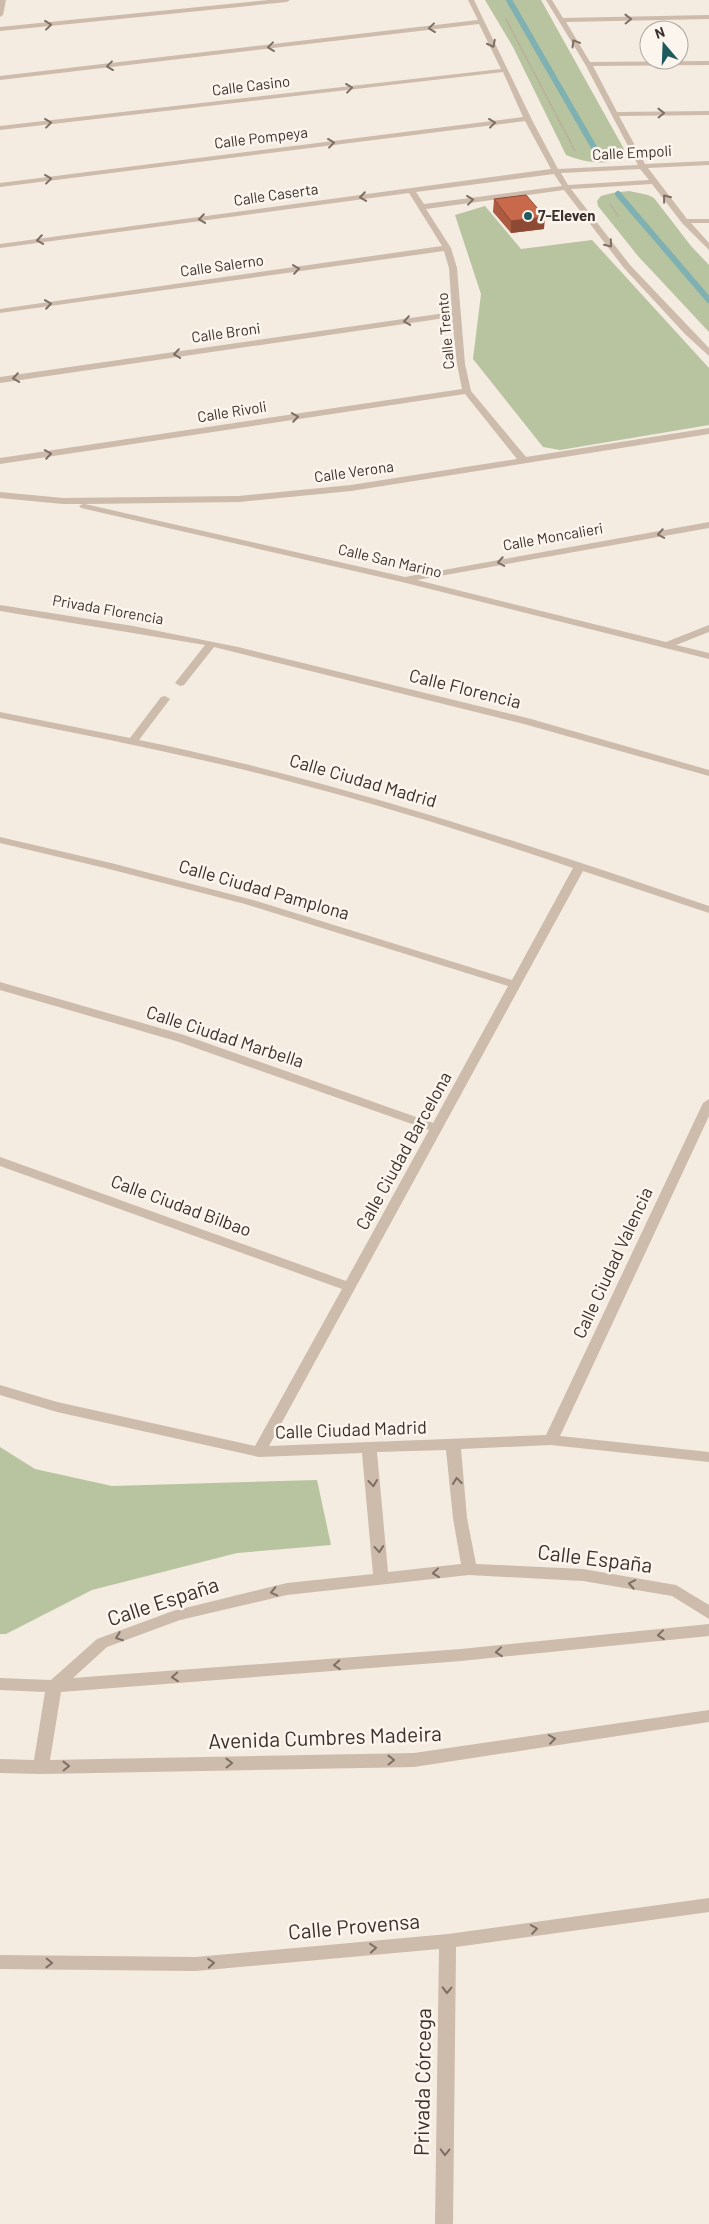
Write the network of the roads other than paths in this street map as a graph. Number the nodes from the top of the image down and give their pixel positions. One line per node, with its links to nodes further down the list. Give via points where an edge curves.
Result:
1 (3, 0): 5 (street)
2 (287, 0): 9 (street, one-way to 2)
3 (471, 0): 8 (street)
4 (549, 0): 7 (street)
5 (0, 15)
6 (709, 17): 7 (street, one-way to 6)
7 (562, 20): 11 (street, one-way to 7)
8 (481, 22): 12 (street, one-way to 12); 13 (street, one-way to 13)
9 (0, 29)
10 (709, 63): 11 (street)
11 (588, 64): 15 (street)
12 (506, 70): 16 (street); 17 (street, Calle Casino, one-way to 12)
13 (0, 78)
14 (709, 113): 15 (street, one-way to 14)
15 (614, 114): 19 (street)
16 (526, 119): 20 (street); 22 (street, Calle Pompeya, one-way to 16)
17 (0, 128)
18 (709, 163): 19 (street, Calle Empoli)
19 (642, 166): 20 (street, Calle Empoli); 21 (street)
20 (556, 171): 23 (street); 24 (street, Calle Caserta)
21 (654, 182): 23 (street); 27 (street, one-way to 21)
22 (0, 185)
23 (568, 188): 25 (street, one-way to 23); 33 (street, one-way to 33, via 648,292)
24 (411, 190): 25 (street, Calle Trento); 28 (street, Calle Caserta, one-way to 28)
25 (421, 206): 29 (street, Calle Trento)
26 (709, 221): 27 (street)
27 (685, 222): 30 (street)
28 (0, 246)
29 (447, 248): 31 (street, Calle Salerno, one-way to 29); 32 (street, Calle Trento, via 453,268)
30 (709, 248)
31 (0, 311)
32 (456, 314): 34 (street, Calle Broni, one-way to 34); 35 (street, Calle Trento)
33 (709, 353)
34 (0, 380)
35 (467, 390): 37 (street, Calle Trento); 38 (street, Calle Rivoli, one-way to 35)
36 (709, 431): 37 (street, Calle Verona)
37 (523, 460): 40 (street, Calle Verona, via 351,488 239,499)
38 (0, 462)
39 (0, 495): 40 (street, Calle Verona)
40 (62, 501): 42 (street, Calle San Marino)
41 (709, 525): 42 (street, Calle Moncalieri, one-way to 42)
42 (403, 580): 46 (street, Calle San Marino)
43 (0, 608): 45 (street, Privada Florencia)
44 (709, 628): 46 (street)
45 (211, 644): 48 (street); 52 (street, Calle Florencia, via 484,710)
46 (667, 645): 47 (street, Calle San Marino)
47 (709, 656)
48 (180, 683)
49 (165, 699): 51 (street)
50 (0, 714): 51 (street, Calle Ciudad Madrid)
51 (133, 741): 54 (street, Calle Ciudad Madrid, via 368,800)
52 (709, 773)
53 (0, 840): 56 (street, Calle Ciudad Pamplona, via 249,902)
54 (580, 866): 55 (street, Calle Ciudad Madrid); 56 (street, Calle Ciudad Barcelona)
55 (709, 910)
56 (516, 985): 59 (street, Calle Ciudad Barcelona)
57 (0, 986): 59 (street, Calle Ciudad Marbella, via 180,1038)
58 (709, 1103): 63 (street, Calle Ciudad Valencia)
59 (436, 1128): 61 (street, Calle Ciudad Barcelona)
60 (0, 1161): 61 (street, Calle Ciudad Bilbao)
61 (350, 1287): 66 (street, Calle Ciudad Barcelona)
62 (0, 1390): 66 (street, Calle Ciudad Madrid, via 57,1407)
63 (551, 1440): 64 (street, Calle Ciudad Madrid); 67 (street, Calle Ciudad Madrid)
64 (453, 1445): 65 (street, Calle Ciudad Madrid); 68 (street, one-way to 64)
65 (369, 1448): 66 (street, Calle Ciudad Madrid); 69 (street, one-way to 69)
66 (259, 1452)
67 (709, 1457)
68 (469, 1569): 69 (street, Calle España, one-way to 69); 70 (street, Calle España, one-way to 68, via 676,1592 583,1575)
69 (381, 1579): 73 (street, Calle España, one-way to 73, via 287,1589 178,1614 102,1644)
70 (709, 1613)
71 (709, 1630): 73 (street, one-way to 73, via 461,1656)
72 (0, 1684): 73 (street)
73 (54, 1686): 76 (street)
74 (709, 1716): 76 (street, Avenida Cumbres Madeira, one-way to 74, via 414,1760)
75 (0, 1766): 76 (street, Avenida Cumbres Madeira)
76 (41, 1767)
77 (709, 1905): 78 (street, Calle Provensa, one-way to 77)
78 (448, 1941): 79 (street, Calle Provensa, one-way to 78, via 196,1964); 80 (street, Privada Córcega, one-way to 80)
79 (0, 1962)
80 (444, 2224)

